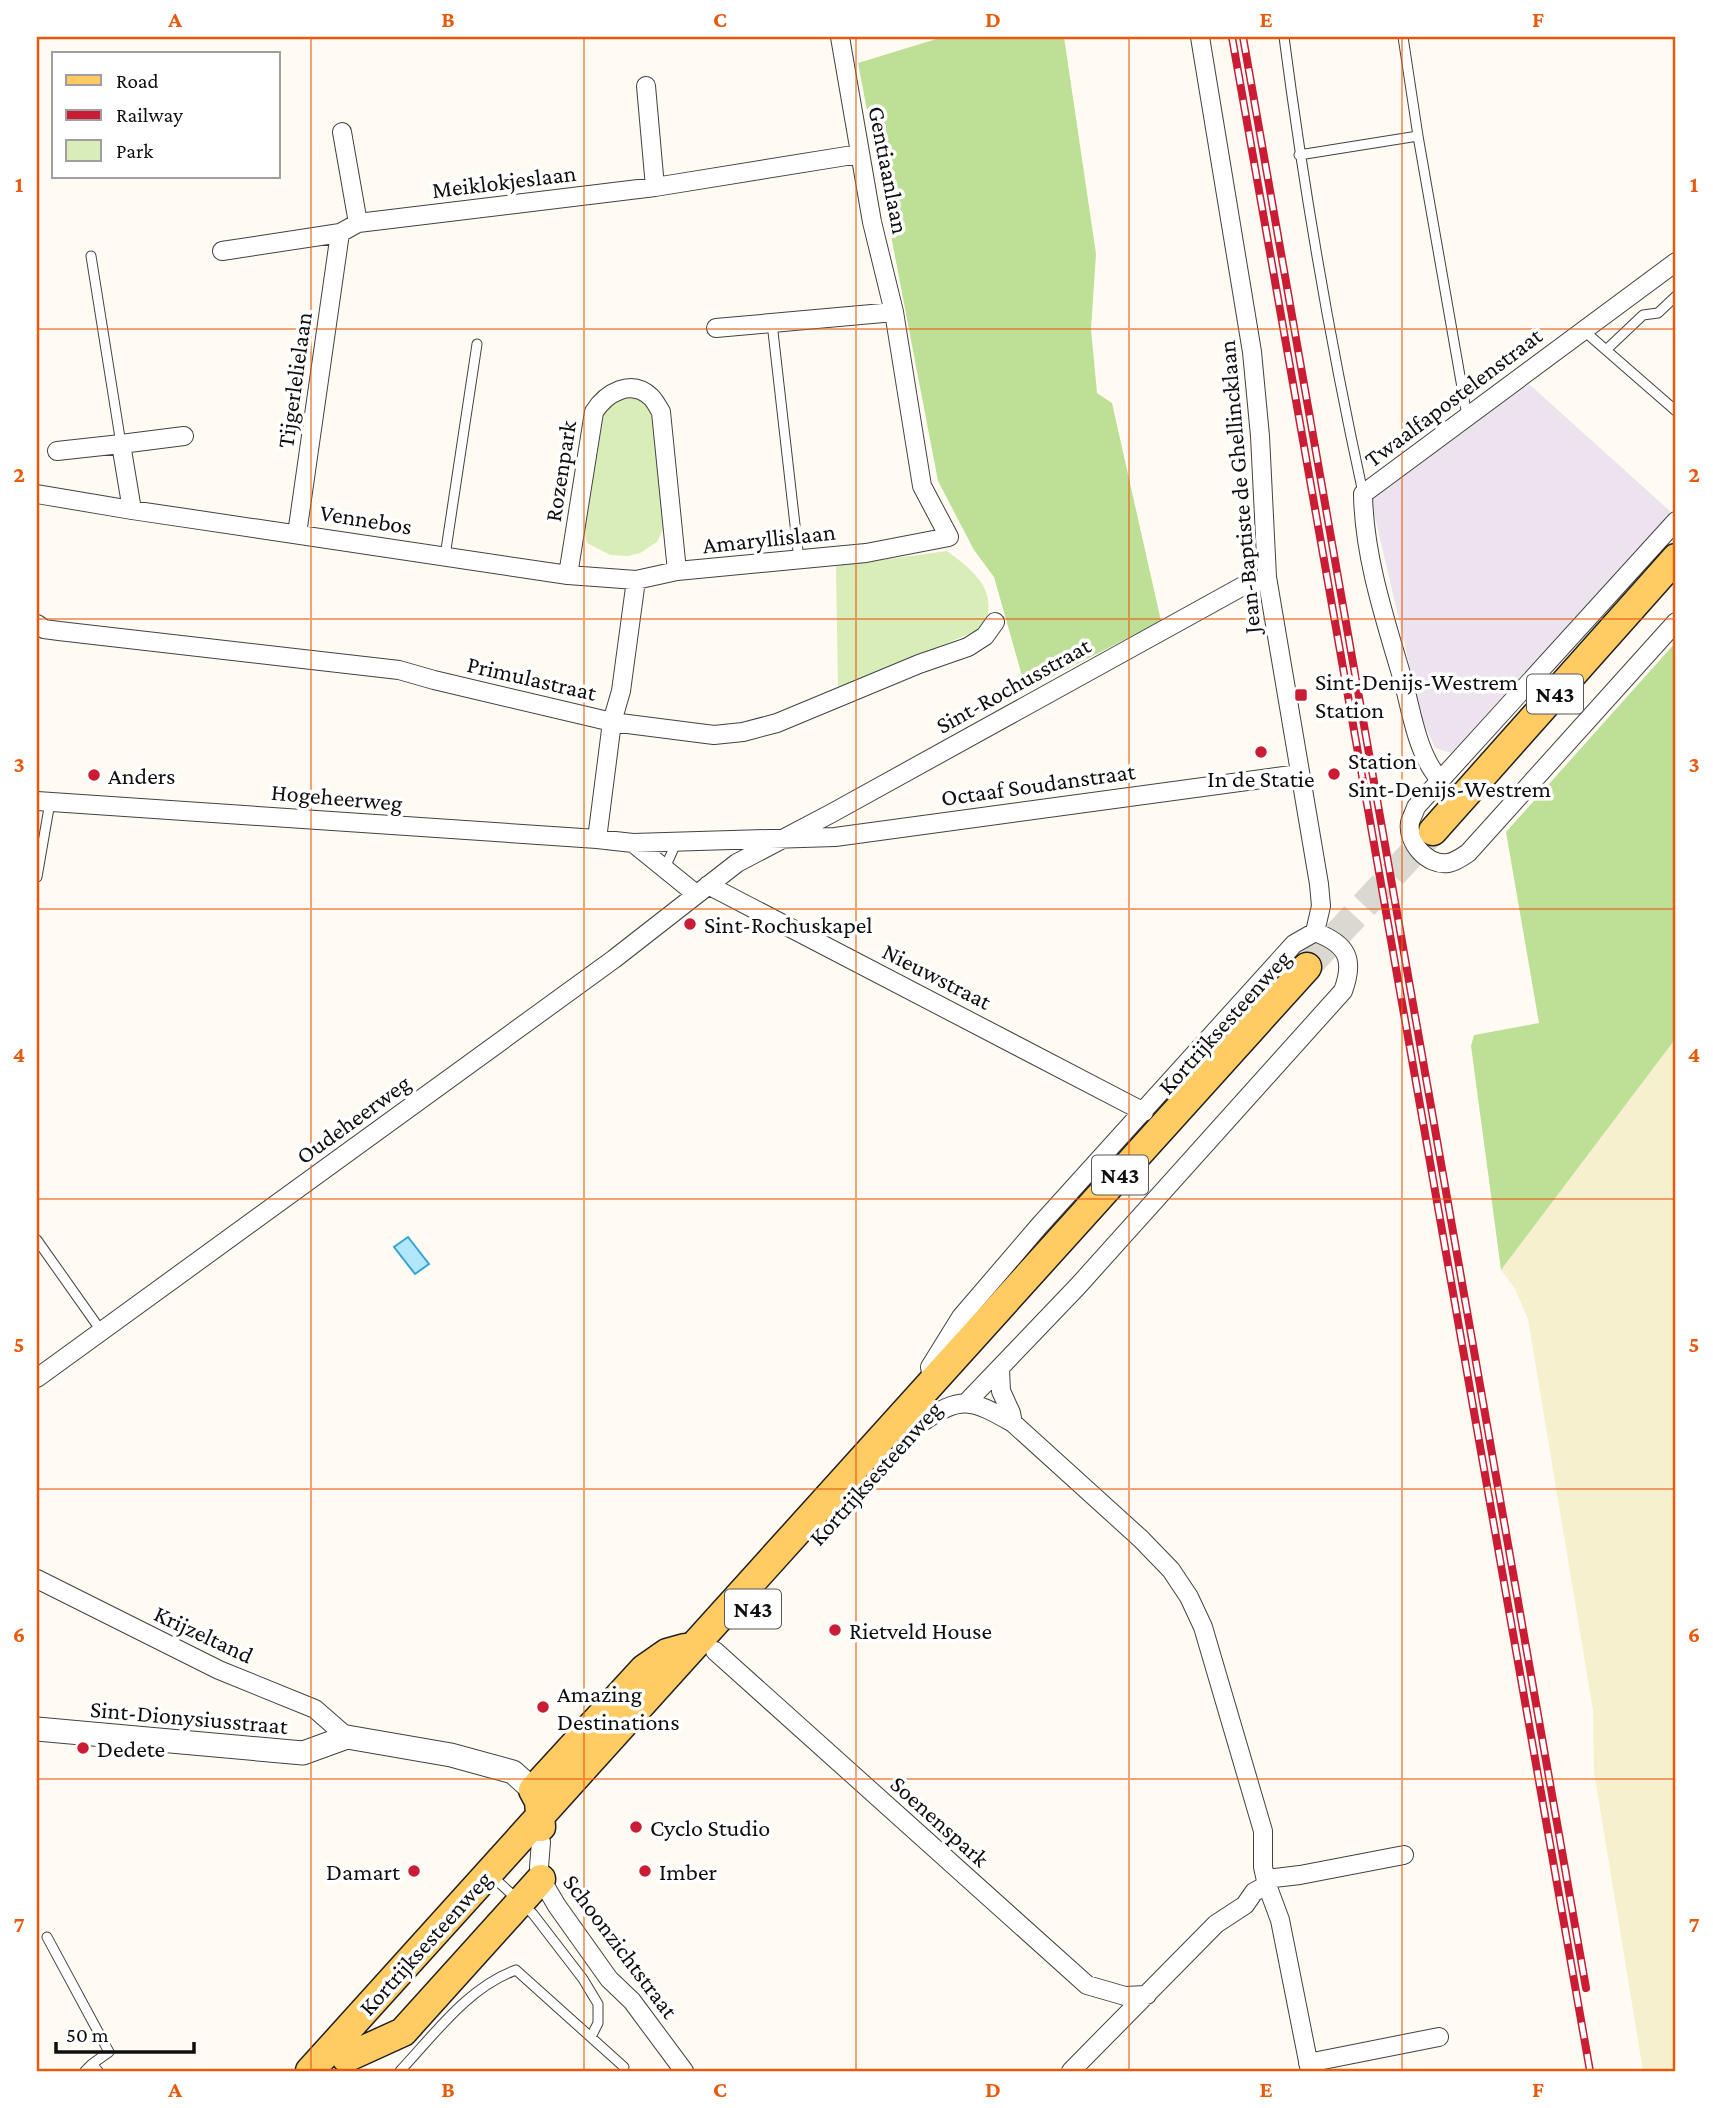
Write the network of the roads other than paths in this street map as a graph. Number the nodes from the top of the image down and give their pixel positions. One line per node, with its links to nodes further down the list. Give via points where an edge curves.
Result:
1 (840, 37): 8 (street, Gentiaanlaan)
2 (1200, 37): 40 (street, Jean-Baptiste de Ghellincklaan, via 1252,352)
3 (1284, 37): 9 (lane)
4 (1402, 37): 7 (lane)
5 (646, 86): 10 (street)
6 (342, 132): 11 (street)
7 (1418, 136): 9 (lane); 24 (lane)
8 (859, 154): 10 (street, Meiklokjeslaan); 17 (street, Gentiaanlaan)
9 (1299, 155): 29 (lane)
10 (655, 187): 11 (street, Meiklokjeslaan)
11 (358, 223): 12 (street, Meiklokjeslaan)
12 (340, 233): 13 (street, Meiklokjeslaan); 32 (street, Tijgerlelielaan)
13 (222, 251)
14 (91, 256): 26 (lane)
15 (1676, 261): 20 (street, Twaalfapostelenstraat)
16 (1676, 296): 22 (lane, via 1658,313 1643,315)
17 (894, 312): 18 (street); 33 (street, Gentiaanlaan, via 922,486)
18 (772, 323): 19 (street); 36 (lane)
19 (716, 328)
20 (1583, 330): 22 (lane); 24 (street, Twaalfapostelenstraat)
21 (477, 344): 34 (lane)
22 (1606, 351): 23 (lane)
23 (1676, 411)
24 (1467, 417): 29 (street, Twaalfapostelenstraat)
25 (184, 436): 26 (street)
26 (121, 444): 27 (street); 30 (street)
27 (57, 451)
28 (37, 494): 30 (street, Vennebos)
29 (1363, 494): 48 (street, Twaalfapostelenstraat, via 1369,554 1391,638 1420,742)
30 (132, 510): 32 (street, Vennebos)
31 (1676, 521): 48 (street)
32 (297, 534): 34 (street, Vennebos)
33 (948, 537): 36 (street, Amaryllislaan)
34 (446, 556): 38 (street, Vennebos)
35 (1676, 558): 42 (main road, N43, via 1439,838)
36 (799, 560): 37 (street, Amaryllislaan)
37 (677, 571): 38 (street, Rozenpark, via 661,412 650,396 632,389 616,390 594,412); 41 (street, Amaryllislaan)
38 (568, 575): 39 (street, Vennebos)
39 (593, 577): 41 (street, Amaryllislaan)
40 (1267, 577): 47 (street, Jean-Baptiste de Ghellincklaan); 50 (street, Sint-Rochusstraat)
41 (636, 580): 46 (street, via 621,691)
42 (1676, 587)
43 (995, 622): 46 (street, Primulastraat, via 968,647 743,732 713,735)
44 (1676, 622): 48 (street, via 1468,853 1447,864 1422,854 1411,838 1416,807)
45 (37, 624): 46 (street, Primulastraat, via 59,631 399,670)
46 (612, 722): 51 (street)
47 (1299, 774): 50 (street, Octaaf Soudanstraat, via 835,836); 59 (street, Jean-Baptiste de Ghellincklaan, via 1321,906)
48 (1440, 780)
49 (43, 801): 51 (street, Hogeheerweg); 57 (lane)
50 (783, 838): 52 (street, Octaaf Soudanstraat); 55 (street, Sint-Rochusstraat)
51 (597, 839): 54 (street, Hogeheerweg)
52 (727, 840): 53 (street, Hogeheerweg); 55 (lane)
53 (676, 843): 54 (street, Hogeheerweg); 56 (lane)
54 (633, 844): 56 (street, Nieuwstraat)
55 (737, 863): 58 (street, Oudeheerweg)
56 (665, 867): 58 (street, Nieuwstraat)
57 (37, 877)
58 (702, 889): 60 (street, Nieuwstraat); 62 (street, Oudeheerweg, via 603,967)
59 (1315, 932): 60 (street, Kortrijksesteenweg, via 1294,944); 63 (street, Kortrijksesteenweg, via 1339,945 1347,956 1350,965 1343,991)
60 (1144, 1112): 64 (street, Kortrijksesteenweg, via 961,1317)
61 (37, 1240): 62 (lane)
62 (102, 1332): 65 (street, Oudeheerweg)
63 (1000, 1369): 66 (street, Kortrijksesteenweg); 68 (street, via 1001,1391)
64 (931, 1374): 67 (main road, Kortrijksesteenweg / N43, via 1314,973); 70 (main road, Kortrijksesteenweg / N43)
65 (37, 1378)
66 (967, 1402): 67 (street, via 940,1409); 68 (street)
67 (921, 1423): 70 (main road, Kortrijksesteenweg / N43)
68 (1013, 1423): 77 (street, via 1141,1539 1189,1597 1203,1627 1263,1831)
69 (37, 1579): 72 (street, Krijzeltand, via 219,1670 315,1709)
70 (705, 1648): 73 (main road, Kortrijksesteenweg / N43); 73 (main road, Kortrijksesteenweg / N43, via 667,1653 644,1669); 79 (street, Soenenspark, via 1087,1985 1125,1996)
71 (37, 1729): 72 (street, Sint-Dionysiusstraat, via 303,1753)
72 (347, 1737): 73 (street, Sint-Dionysiusstraat, via 451,1755 513,1772)
73 (538, 1816): 75 (street, Schoonzichtstraat); 76 (main road, Kortrijksesteenweg / N43)
74 (1404, 1855): 77 (street, via 1300,1875)
75 (541, 1879): 76 (main road, N43); 88 (street, Schoonzichtstraat, via 609,1979 632,2001)
76 (504, 1887): 80 (lane, via 541,1924 598,2004 598,2023); 82 (main road, N43, via 403,2032); 86 (main road, Kortrijksesteenweg / N43)
77 (1268, 1889): 79 (street, via 1254,1892 1245,1905 1216,1924); 83 (street, via 1280,1920)
78 (47, 1937): 84 (lane, via 109,2052)
79 (1147, 1995): 89 (street)
80 (591, 2037): 85 (lane); 87 (lane, via 516,1970 497,1977 463,2003)
81 (1439, 2037): 83 (street)
82 (340, 2065)
83 (1309, 2067)
84 (92, 2069)
85 (625, 2070)
86 (310, 2071)
87 (400, 2071)
88 (684, 2071)
89 (1071, 2071)

